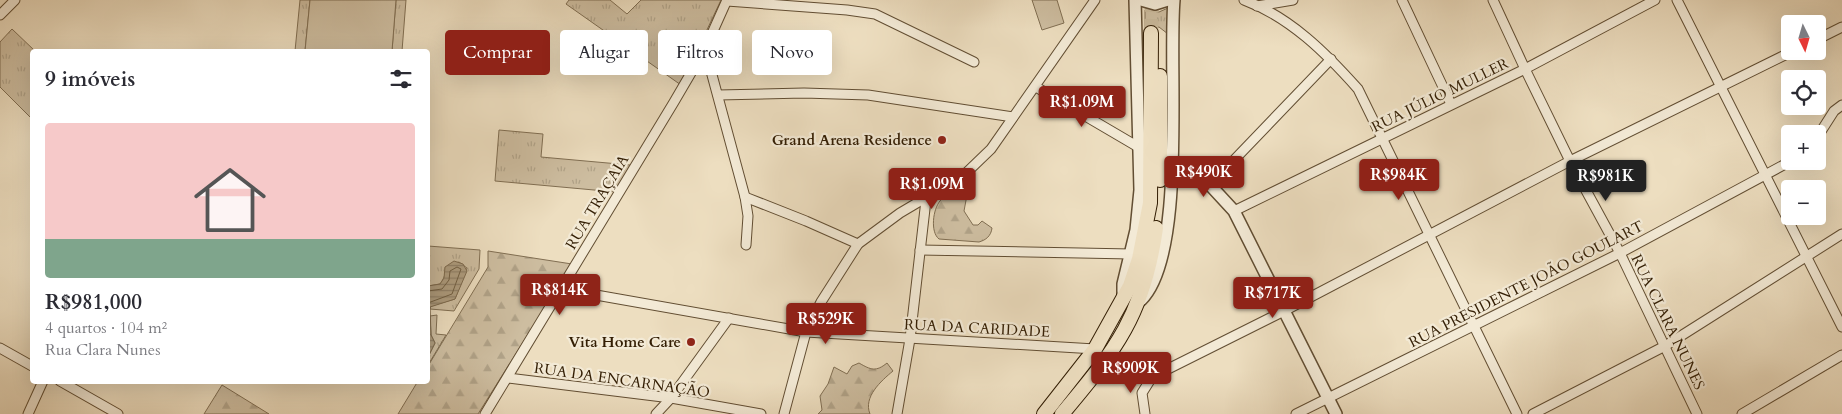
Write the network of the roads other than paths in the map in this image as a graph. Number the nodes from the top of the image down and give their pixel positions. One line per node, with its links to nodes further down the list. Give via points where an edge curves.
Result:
1 (15, 0): 15 (street)
2 (1096, 0): 25 (street)
3 (1135, 0): 33 (street)
4 (1141, 0): 5 (street, via 1155,4)
5 (1168, 0)
6 (1174, 0): 34 (street, via 1171,29)
7 (1244, 0): 14 (street)
8 (1293, 0): 14 (street)
9 (1402, 0): 28 (street)
10 (1493, 0): 22 (street, RUA CLARA NUNES)
11 (1655, 0): 22 (street, RUA JÚLIO MULLER)
12 (1677, 0): 26 (street)
13 (727, 1): 17 (street, RUA TRAÇAIA); 21 (street, via 875,14)
14 (1257, 6): 20 (street, via 1292,26)
15 (0, 15)
16 (1842, 27): 18 (street)
17 (713, 30)
18 (1826, 35)
19 (1781, 58): 26 (street)
20 (1331, 59): 32 (street, via 1358,89); 40 (street)
21 (974, 62)
22 (1525, 69): 28 (street, RUA JÚLIO MULLER); 35 (street, RUA CLARA NUNES)
23 (688, 75): 52 (street, RUA TRAÇAIA)
24 (712, 75): 27 (street)
25 (1036, 87): 30 (street); 33 (street)
26 (1720, 88): 35 (street); 39 (street)
27 (718, 95): 30 (street, via 868,95); 41 (street)
28 (1451, 104): 32 (street, RUA JÚLIO MULLER)
29 (1842, 105): 31 (street)
30 (1013, 117): 42 (street, via 991,149 964,175)
31 (1825, 125)
32 (1382, 139): 43 (street, RUA JÚLIO MULLER); 44 (street)
33 (1140, 148): 50 (street, via 1139,205)
34 (1172, 160): 37 (street); 38 (street)
35 (1570, 161): 44 (street); 49 (street, RUA CLARA NUNES)
36 (1781, 167): 39 (street, RUA PRESIDENTE JOÃO GOULART)
37 (1186, 169): 38 (street); 40 (street)
38 (1172, 175): 54 (street, via 1162,258 1149,290)
39 (1766, 175): 49 (street, RUA PRESIDENTE JOÃO GOULART); 51 (street)
40 (1210, 185): 43 (street)
41 (745, 198): 46 (street, via 806,220); 47 (street, via 748,216)
42 (926, 200): 46 (street, via 900,213); 48 (street)
43 (1234, 211): 55 (street)
44 (1428, 234): 55 (street); 57 (street)
45 (1842, 234): 51 (street)
46 (858, 244): 59 (street)
47 (746, 245)
48 (920, 250): 50 (street); 60 (street)
49 (1620, 253): 57 (street, RUA PRESIDENTE JOÃO GOULART); 61 (street, RUA CLARA NUNES)
50 (1131, 254): 53 (street, via 1123,284)
51 (1807, 255): 58 (street); 61 (street)
52 (562, 289): 56 (street, RUA DA CARIDADE); 66 (street, RUA TRAÇAIA)
53 (1123, 299): 54 (highway, via 1139,260 1150,203 1156,33 1159,202); 63 (highway)
54 (1140, 301): 79 (highway, via 1102,367)
55 (1284, 311): 70 (street); 80 (street, via 1152,377 1142,393)
56 (729, 318): 59 (street, RUA DA CARIDADE); 69 (street)
57 (1474, 327): 70 (street, RUA PRESIDENTE JOÃO GOULART); 83 (street)
58 (1842, 328)
59 (806, 332): 60 (street, RUA DA CARIDADE); 76 (street)
60 (910, 339): 63 (street, RUA DA CARIDADE); 77 (street)
61 (1665, 346): 84 (street); 85 (street, RUA CLARA NUNES)
62 (0, 348): 65 (street)
63 (1095, 349): 78 (highway)
64 (1842, 355): 86 (street)
65 (30, 365)
66 (508, 378): 69 (street, RUA DA ENCARNAÇÃO); 73 (street, RUA TRAÇAIA)
67 (42, 384): 71 (street)
68 (65, 384): 72 (street)
69 (671, 398): 74 (street); 75 (street, RUA DA ENCARNAÇÃO)
70 (1328, 398): 81 (street, RUA PRESIDENTE JOÃO GOULART); 82 (street)
71 (28, 414)
72 (118, 414)
73 (485, 414)
74 (656, 414)
75 (761, 414)
76 (784, 414)
77 (898, 414)
78 (1044, 414)
79 (1062, 414)
80 (1145, 414)
81 (1296, 414)
82 (1336, 414)
83 (1517, 414)
84 (1533, 414)
85 (1697, 414)
86 (1742, 414)

